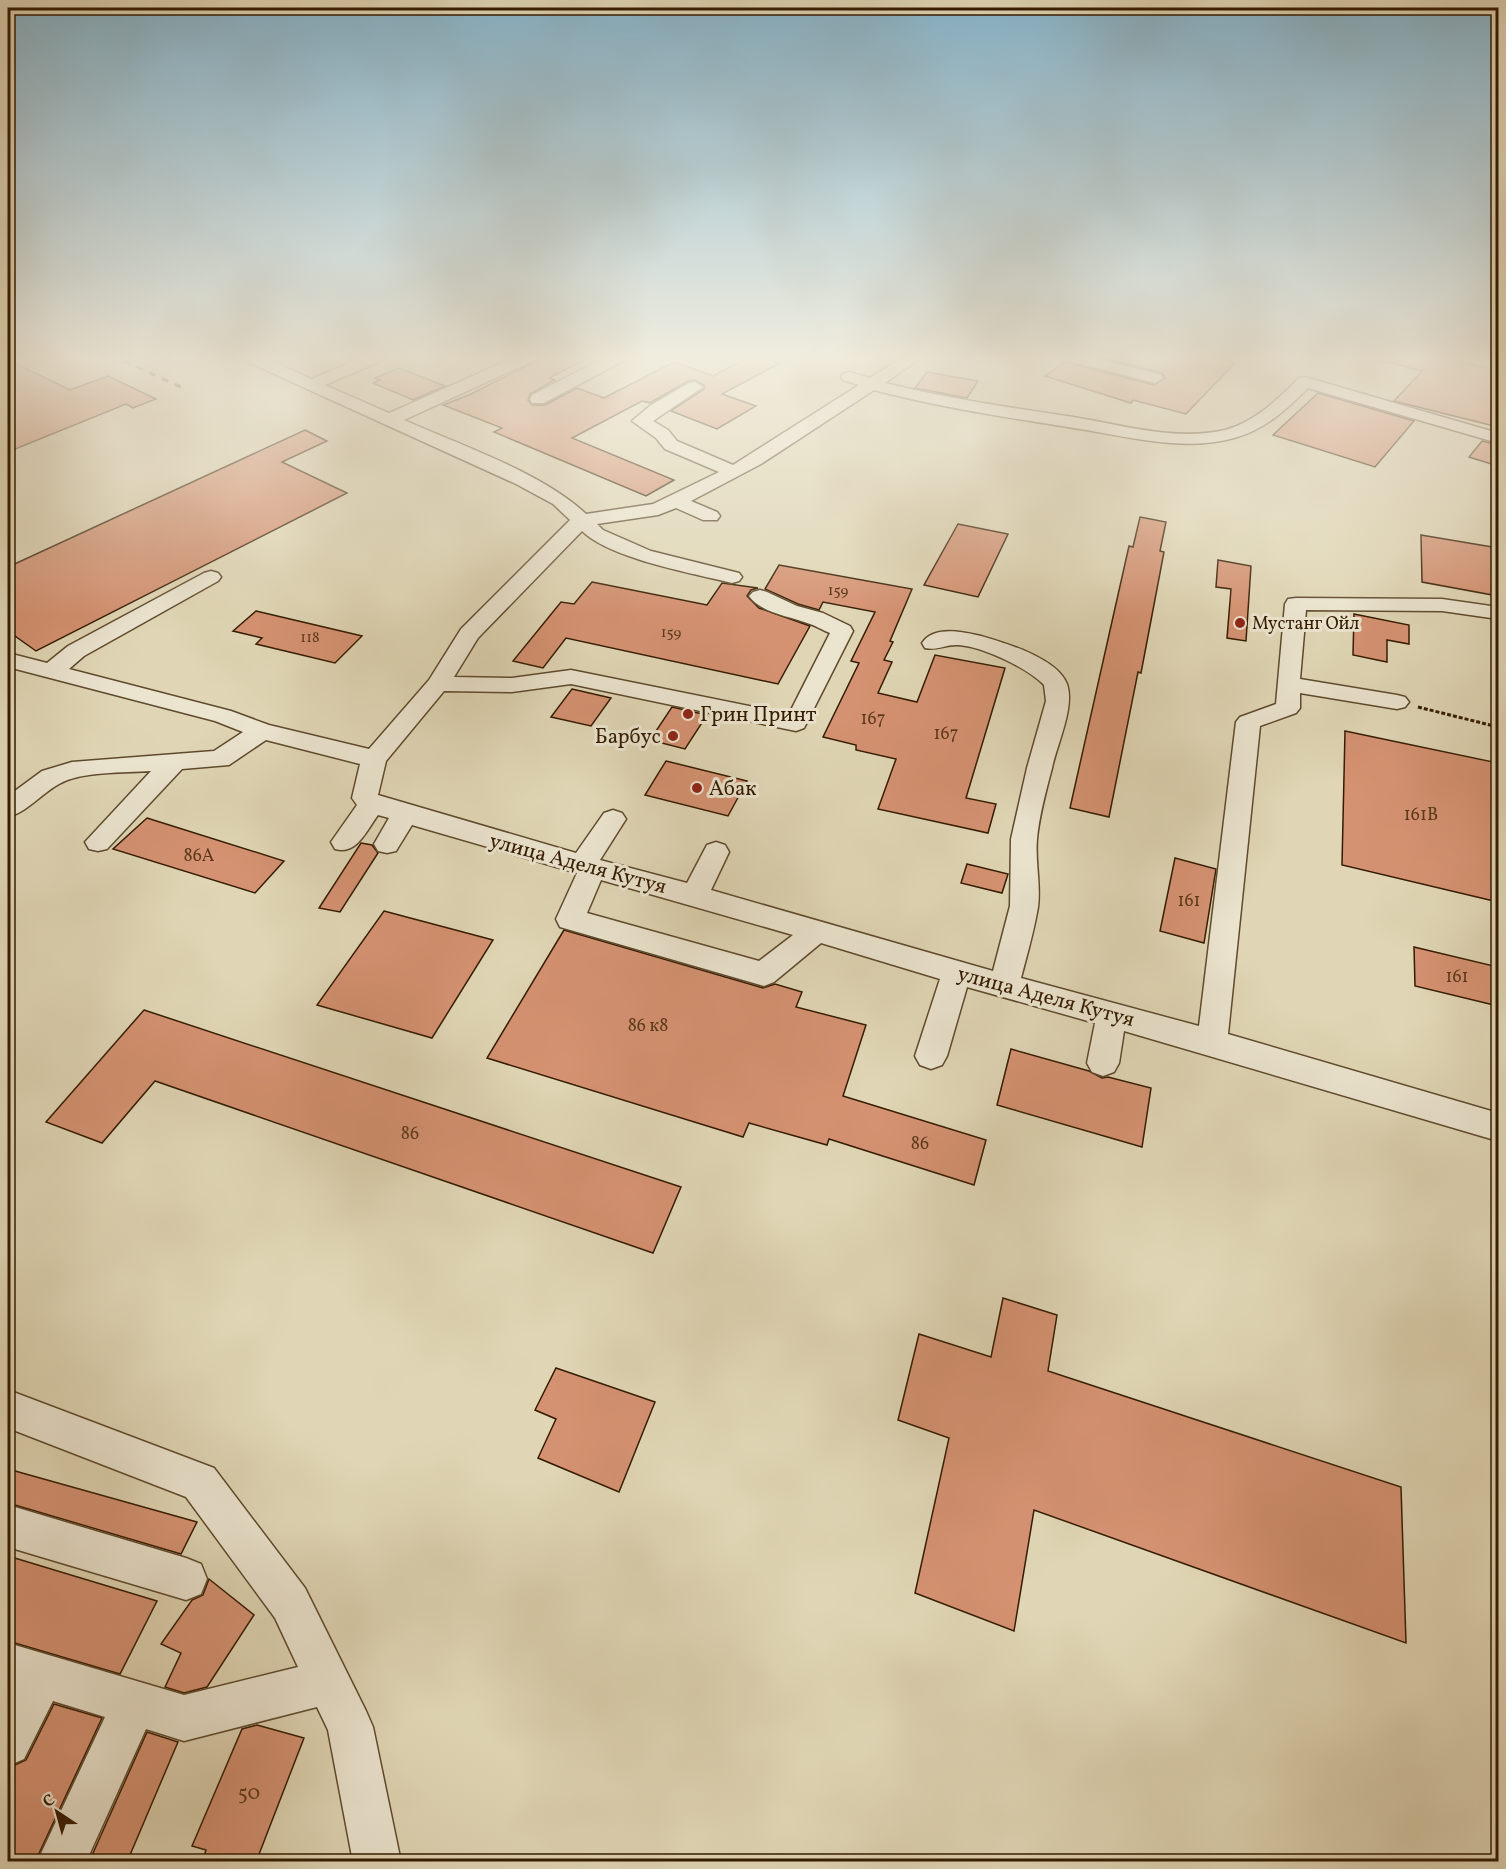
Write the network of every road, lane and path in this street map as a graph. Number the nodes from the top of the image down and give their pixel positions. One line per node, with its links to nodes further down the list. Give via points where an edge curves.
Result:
1 (439, 442): 11 (street, via 560,500)
2 (669, 442): 8 (street)
3 (781, 442): 6 (street)
4 (1145, 442): 5 (street)
5 (1155, 448)
6 (766, 453): 7 (street); 8 (street)
7 (788, 462)
8 (734, 472): 9 (street)
9 (676, 501): 10 (street); 11 (street, via 658,509)
10 (710, 516)
11 (582, 520): 13 (street, via 596,534 644,555); 19 (street, via 469,634)
12 (211, 577): 18 (street, via 76,651)
13 (732, 577)
14 (760, 596): 19 (street, via 842,631 796,723 571,677 513,685)
15 (1498, 613): 20 (street, via 1442,605 1296,604)
16 (933, 644): 38 (street, via 945,638 962,638 988,645 1031,662 1055,683 1058,701 1038,768 1024,839 1024,906)
17 (8, 660): 18 (street)
18 (52, 671): 23 (street, via 230,708)
19 (438, 684): 24 (street)
20 (1288, 684): 21 (street); 40 (street, via 1288,708 1248,722)
21 (1397, 702): 22 (path)
22 (1498, 727)
23 (262, 731): 24 (street); 25 (street, via 220,759)
24 (374, 759): 26 (street, via 365,798)
25 (176, 761): 27 (street, via 72,770 51,777); 30 (street)
26 (372, 804): 28 (street, улица Аделя Кутуя); 31 (street)
27 (8, 808)
28 (405, 814): 32 (street); 34 (street, улица Аделя Кутуя)
29 (613, 819): 34 (street)
30 (98, 842)
31 (344, 842)
32 (387, 844)
33 (716, 852): 35 (street)
34 (587, 867): 35 (street, улица Аделя Кутуя); 36 (street, via 570,918 765,974)
35 (695, 895): 36 (street, улица Аделя Кутуя)
36 (817, 931): 37 (street, улица Аделя Кутуя)
37 (957, 973): 38 (street, улица Аделя Кутуя); 41 (street)
38 (1005, 984): 39 (street, улица Аделя Кутуя)
39 (1112, 1014): 40 (street, улица Аделя Кутуя); 42 (street)
40 (1212, 1042): 43 (street, улица Аделя Кутуя)
41 (931, 1056)
42 (1103, 1063)
43 (1498, 1127)
44 (8, 1409): 48 (street, via 200,1482 290,1603)
45 (8, 1526): 46 (street)
46 (186, 1579)
47 (25, 1671): 49 (street); 50 (street)
48 (328, 1682): 49 (street, via 184,1718); 52 (street, via 350,1727)
49 (134, 1704): 51 (street)
50 (8, 1743)
51 (61, 1862)
52 (377, 1862)

